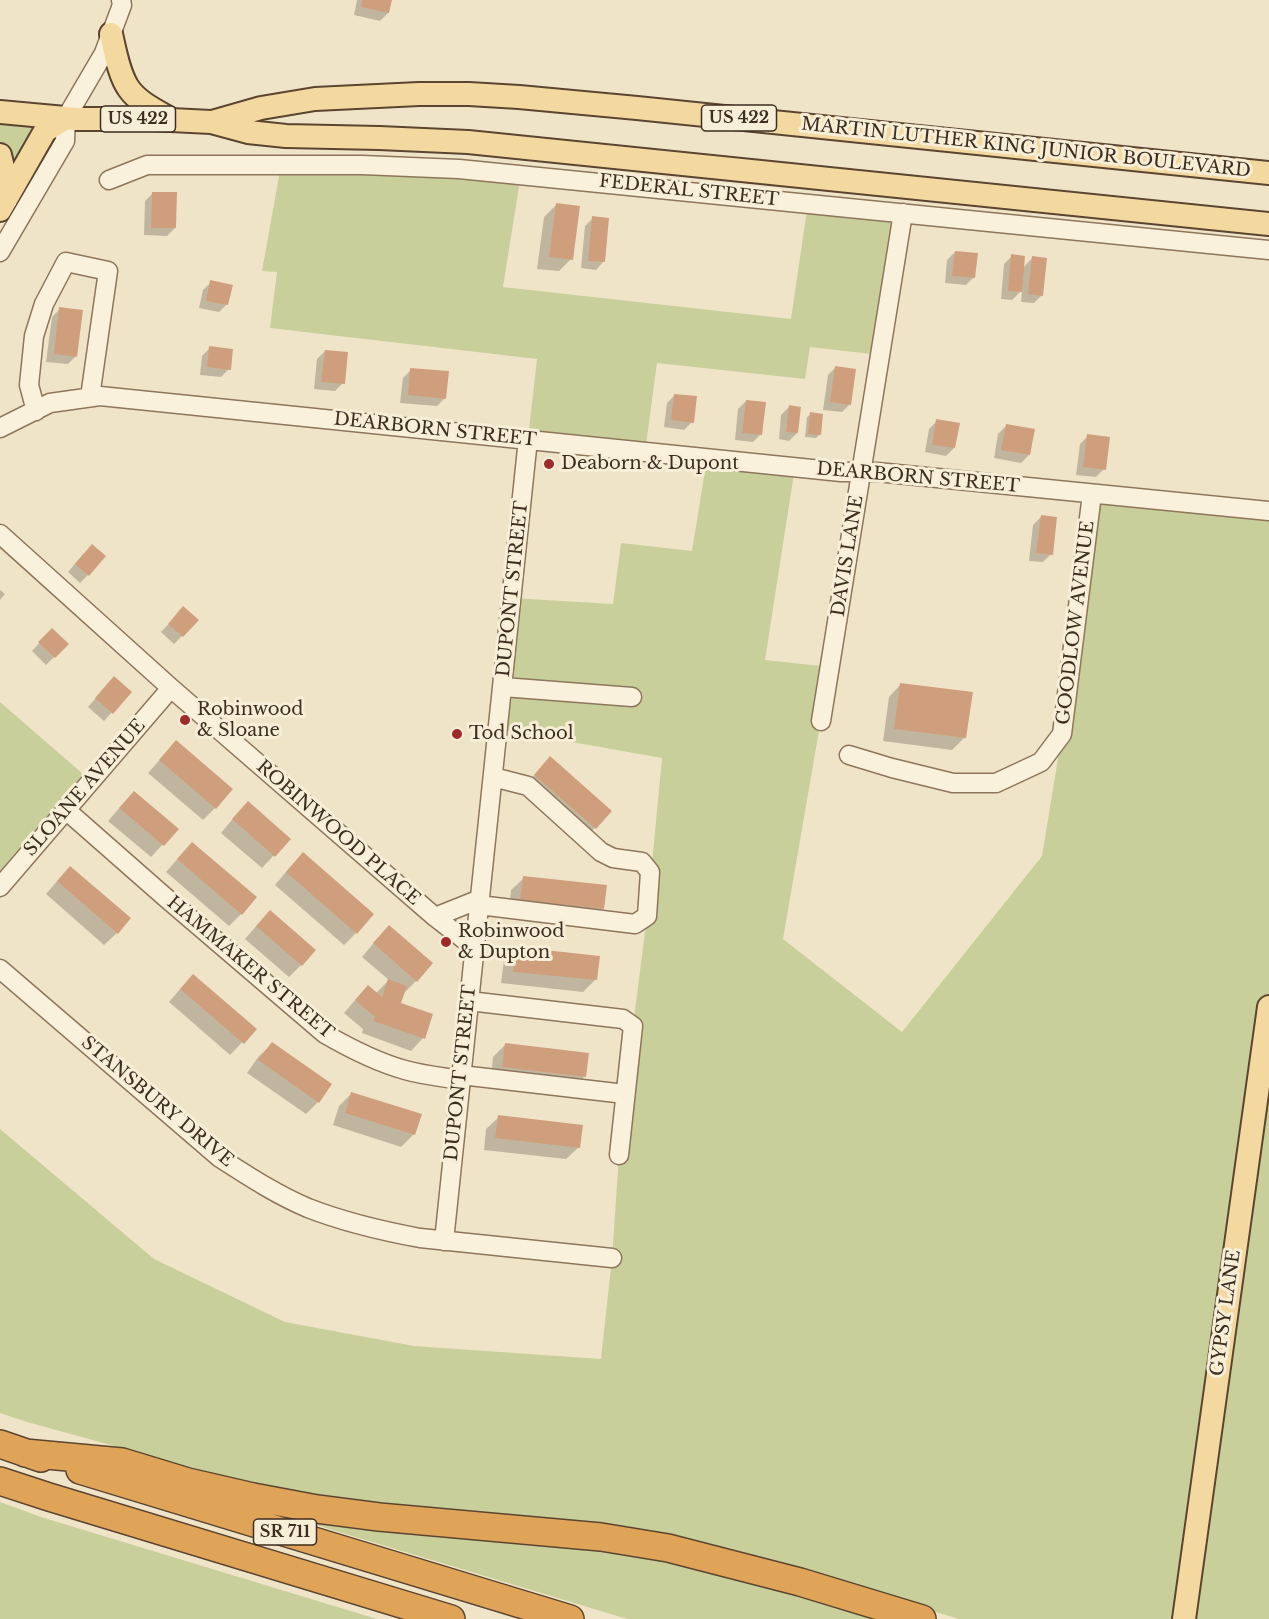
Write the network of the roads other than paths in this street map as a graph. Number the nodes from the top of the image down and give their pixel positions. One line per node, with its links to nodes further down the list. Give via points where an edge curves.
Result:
1 (121, 0): 2 (street)
2 (111, 34): 4 (street); 5 (main road, via 128,88 143,103)
3 (0, 112): 4 (main road, MARTIN LUTHER KING JUNIOR BOULEVARD / US 422)
4 (66, 118): 5 (main road, MARTIN LUTHER KING JUNIOR BOULEVARD / US 422); 10 (main road, via 45,131); 14 (street, via 65,141)
5 (173, 120): 6 (main road, MARTIN LUTHER KING JUNIOR BOULEVARD / US 422)
6 (210, 122): 8 (main road, MARTIN LUTHER KING JUNIOR BOULEVARD / US 422, via 315,99 479,94); 12 (main road, MARTIN LUTHER KING JUNIOR BOULEVARD / US 422, via 286,136 468,142)
7 (0, 155): 10 (main road, via 6,180)
8 (1269, 173)
9 (109, 180): 11 (street, FEDERAL STREET, via 147,165 437,168)
10 (3, 205)
11 (903, 213): 13 (street, FEDERAL STREET); 19 (street, DAVIS LANE)
12 (1269, 224)
13 (1269, 250)
14 (0, 252)
15 (90, 397): 16 (street, DEARBORN STREET, via 50,403); 16 (street, via 108,272 66,262 44,304 34,336 29,385); 18 (street, DEARBORN STREET)
16 (36, 411): 17 (street, DEARBORN STREET)
17 (0, 428)
18 (528, 439): 19 (street, DEARBORN STREET); 23 (street, DUPONT STREET)
19 (861, 472): 20 (street, DEARBORN STREET); 26 (street, DAVIS LANE)
20 (1092, 494): 21 (street, DEARBORN STREET); 27 (street, GOODLOW AVENUE, via 1062,734 1041,762 996,783 953,783)
21 (1269, 511)
22 (0, 534): 24 (street, ROBINWOOD PLACE)
23 (503, 687): 25 (street); 28 (street, DUPONT STREET)
24 (171, 688): 29 (street, SLOANE AVENUE); 32 (street, ROBINWOOD PLACE)
25 (632, 697)
26 (821, 721)
27 (849, 755)
28 (493, 777): 31 (street, DUPONT STREET); 31 (street, via 528,786 601,852 642,862 650,872 647,916 635,924)
29 (66, 810): 30 (street, SLOANE AVENUE); 37 (street, HAMMAKER STREET, via 325,1034 407,1071)
30 (0, 887)
31 (480, 902): 32 (street, ROBINWOOD PLACE); 33 (street, DUPONT STREET)
32 (435, 916): 33 (street, ROBINWOOD PLACE)
33 (475, 948): 35 (street, DUPONT STREET)
34 (0, 969): 40 (street, STANSBURY DRIVE, via 194,1137 246,1175 343,1221 390,1233)
35 (469, 1001): 37 (street, DUPONT STREET); 38 (street, via 623,1019 633,1026)
36 (1269, 1007): 47 (main road, GYPSY LANE)
37 (460, 1077): 38 (street, HAMMAKER STREET); 40 (street, DUPONT STREET)
38 (626, 1094): 39 (street)
39 (619, 1155)
40 (444, 1240): 41 (street, STANSBURY DRIVE)
41 (612, 1258)
42 (12, 1449): 45 (highway, SR 711); 46 (highway, via 122,1462 199,1484 317,1509 601,1537 668,1548)
43 (0, 1481): 44 (highway, SR 711)
44 (451, 1619)
45 (570, 1619)
46 (922, 1619)
47 (1184, 1619)

